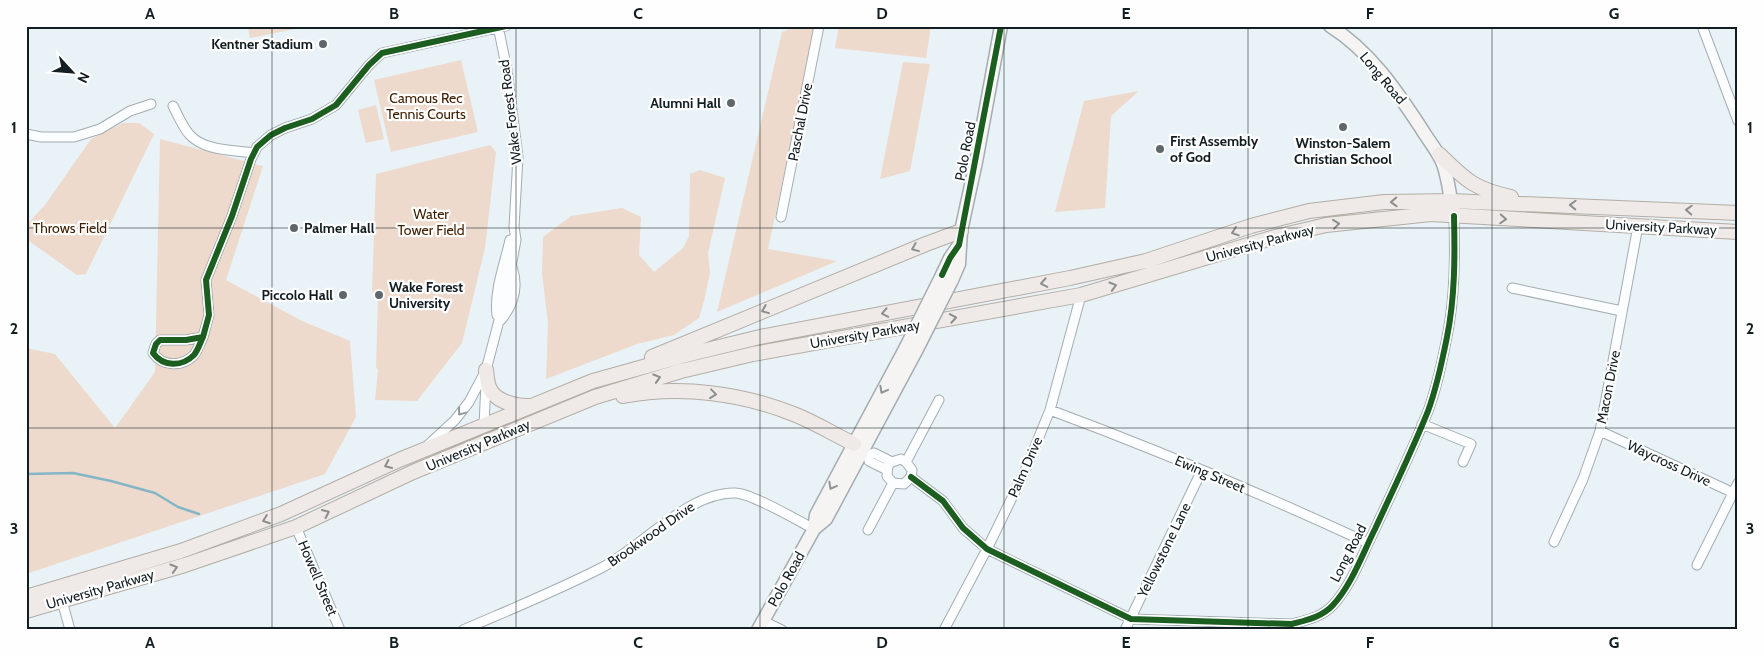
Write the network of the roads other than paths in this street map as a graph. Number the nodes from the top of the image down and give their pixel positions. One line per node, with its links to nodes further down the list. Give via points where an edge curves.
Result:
1 (819, 26): 17 (street, Paschal Drive)
2 (1001, 26): 21 (main road, Polo Road)
3 (1330, 26): 10 (main road, Long Road, via 1355,45 1383,74)
4 (1702, 26): 8 (street)
5 (501, 27): 11 (street, via 382,53 336,105 271,135); 19 (street, Wake Forest Road, via 518,157)
6 (151, 104): 9 (street, via 79,136)
7 (173, 106): 11 (street, via 196,141 216,148)
8 (1738, 121)
9 (26, 134)
10 (1427, 137): 12 (main road, Long Road); 13 (main road, Long Road)
11 (254, 153): 26 (street, via 206,280 209,315)
12 (1438, 154): 13 (main road, Long Road, via 1450,189); 14 (main road, via 1472,184)
13 (1447, 201): 14 (main road, University Parkway); 16 (main road, Long Road); 29 (main road, University Parkway, one-way to 29, via 1384,202 1309,212 1251,226 1146,262 760,337)
14 (1530, 204): 15 (main road, University Parkway, one-way to 14)
15 (1738, 213)
16 (1454, 216): 18 (main road, University Parkway, one-way to 18); 23 (main road, University Parkway, one-way to 16, via 1326,225 1430,214); 34 (street, Long Road, via 1453,286 1447,336 1437,382)
17 (781, 217)
18 (1638, 226): 20 (main road, University Parkway); 24 (street, Macon Drive)
19 (514, 228): 25 (street, Wake Forest Road, via 516,240); 25 (street, Wake Forest Road, via 498,294)
20 (1738, 232)
21 (960, 238): 27 (main road, Polo Road, bridge, via 950,258 947,278); 29 (main road, one-way to 29, via 916,247)
22 (1512, 288): 24 (street)
23 (1080, 295): 32 (street, Palm Drive); 33 (main road, University Parkway, one-way to 23, via 595,396 753,354)
24 (1622, 311): 36 (street, Macon Drive)
25 (499, 322): 28 (street, Wake Forest Road)
26 (203, 337): 26 (street, via 160,340 153,353 164,362 180,364 195,354)
27 (910, 350): 37 (main road, Polo Road, one-way to 37); 37 (main road, Polo Road, via 871,437)
28 (486, 370): 31 (main road, via 492,392 509,403); 35 (street, Wake Forest Road); 38 (street, Wake Forest Road, one-way to 38, via 456,420)
29 (593, 381): 31 (main road, University Parkway)
30 (939, 400): 40 (street)
31 (531, 406): 35 (main road, University Parkway)
32 (1050, 410): 43 (street, Ewing Street); 53 (street, Palm Drive)
33 (561, 411): 37 (main road, one-way to 37, via 635,394 705,393 778,408); 39 (main road, University Parkway)
34 (1422, 424): 41 (street, via 1471,444); 52 (street, Long Road)
35 (484, 425): 38 (main road, University Parkway); 39 (main road, via 479,436 449,450)
36 (1600, 431): 47 (street, Waycross Drive); 51 (street, Macon Drive, via 1583,479)
37 (861, 451): 42 (street, via 874,453); 49 (main road, Polo Road, via 816,515)
38 (418, 452): 55 (main road, University Parkway, one-way to 55, via 281,514)
39 (444, 459): 48 (main road, University Parkway, one-way to 39)
40 (906, 462): 42 (street, via 901,459); 44 (street, via 912,470)
41 (1463, 462)
42 (890, 466): 45 (street, via 887,476)
43 (1202, 470): 52 (street, Ewing Street); 58 (street, Yellowstone Lane)
44 (912, 477): 45 (street, via 904,484); 53 (street, Long Road, via 943,501 963,528)
45 (893, 483): 50 (street)
46 (1738, 483): 47 (street)
47 (1735, 494): 54 (street)
48 (296, 527): 55 (main road, University Parkway, one-way to 48, via 185,565); 61 (street, Howell Street)
49 (814, 529): 59 (main road, Polo Road); 62 (street, Brookwood Drive, via 743,494 710,496 681,512 602,568)
50 (868, 530)
51 (1554, 542)
52 (1368, 543): 58 (street, Long Road, via 1350,581 1332,606 1317,617 1292,624)
53 (987, 549): 58 (street, Long Road); 64 (street, Palm Drive)
54 (1697, 566)
55 (60, 594): 56 (main road, University Parkway); 57 (main road, University Parkway); 60 (street)
56 (26, 597)
57 (26, 611)
58 (1130, 619): 65 (street, Yellowstone Lane)
59 (761, 625): 63 (street)
60 (70, 630)
61 (340, 630)
62 (463, 630)
63 (782, 630)
64 (944, 630)
65 (1125, 630)

